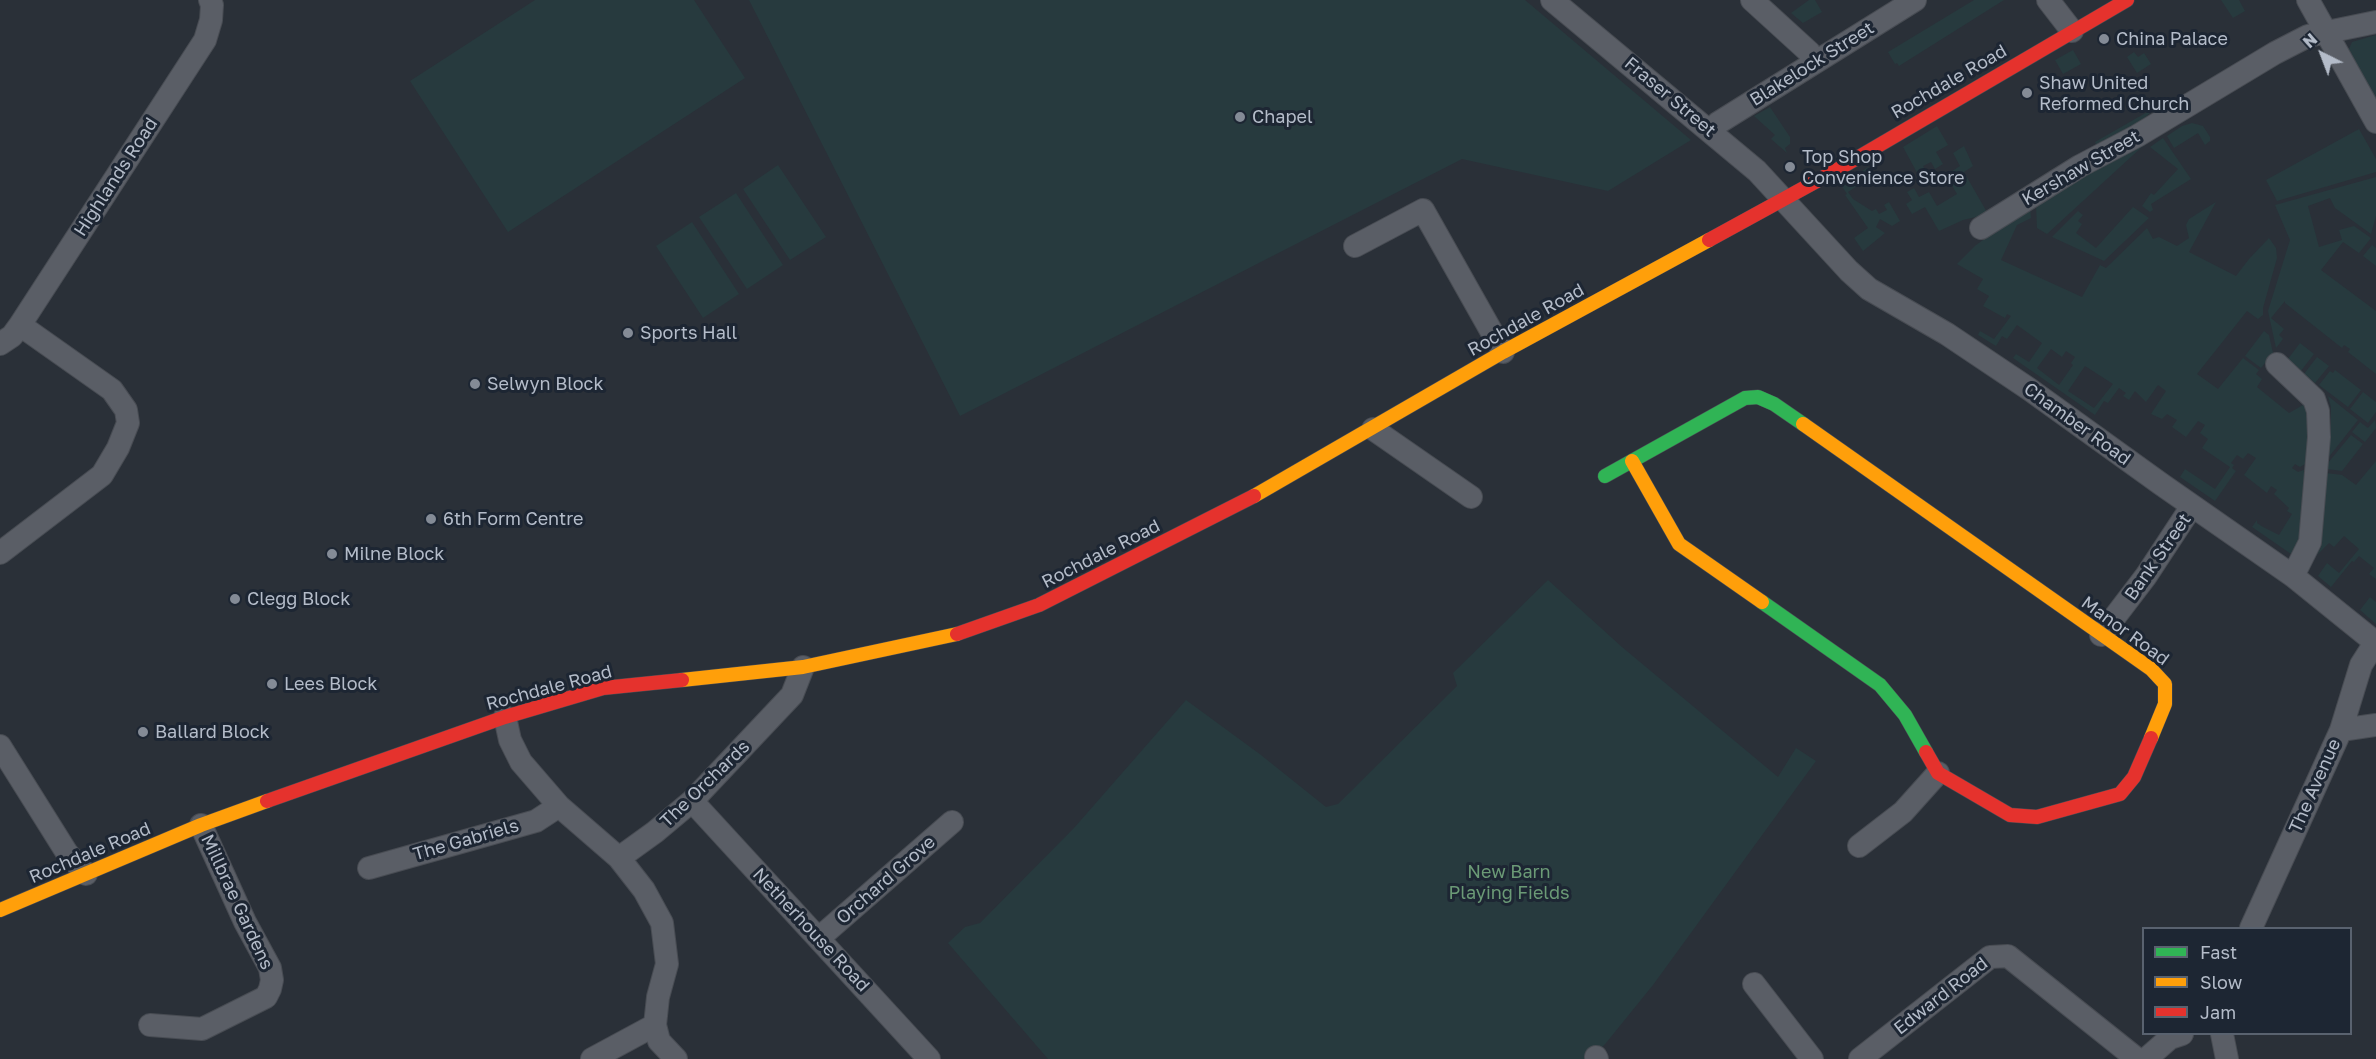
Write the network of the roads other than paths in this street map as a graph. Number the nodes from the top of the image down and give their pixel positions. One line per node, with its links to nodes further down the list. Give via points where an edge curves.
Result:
1 (210, 0): 17 (street, Highlands Road, via 211,20 205,40)
2 (1552, 0): 13 (street, Fraser Street)
3 (1752, 0): 11 (street, via 1802,44)
4 (1915, 0): 11 (street, Blakelock Street)
5 (2048, 0): 9 (street)
6 (2127, 0): 9 (main road, Rochdale Road)
7 (2308, 0): 10 (street)
8 (2376, 22): 10 (street, Kershaw Street)
9 (2073, 31): 14 (main road, Rochdale Road)
10 (2326, 33): 12 (street); 15 (street, Kershaw Street, via 2308,36 2275,53)
11 (1816, 62): 13 (street, Blakelock Street)
12 (2376, 122)
13 (1711, 131): 14 (street, Fraser Street)
14 (1783, 200): 19 (main road, Rochdale Road); 25 (street, Chamber Road, via 1869,289 1985,358)
15 (1981, 228)
16 (1355, 246): 19 (street, via 1423,210)
17 (20, 325): 18 (street, Highlands Road); 26 (street, via 112,390 126,410 128,423 102,475)
18 (0, 344)
19 (1503, 352): 21 (main road, Rochdale Road)
20 (2277, 363): 27 (street, via 2314,399 2318,411 2310,542)
21 (1373, 429): 24 (street); 30 (main road, Rochdale Road, via 1258,494 1039,605 957,634)
22 (1632, 461): 23 (main road, Manor Road); 28 (main road, Manor Road, via 1745,398 1758,397 1774,404); 35 (main road, via 1679,544 1880,685 1905,715)
23 (1605, 476)
24 (1471, 497)
25 (2192, 507): 27 (street, Chamber Road); 28 (street, Bank Street)
26 (0, 553)
27 (2294, 576): 29 (street, Chamber Road)
28 (2101, 635): 35 (main road, Manor Road, via 2151,669 2165,684 2165,704 2134,777 2120,794 2037,817 2010,815)
29 (2376, 643): 33 (street, The Avenue, via 2361,665)
30 (803, 667): 31 (main road, Rochdale Road, via 603,688); 36 (street, The Orchards, via 792,695)
31 (504, 717): 37 (street, via 521,762); 39 (main road, Rochdale Road)
32 (2376, 725): 33 (street)
33 (2341, 729): 45 (street, The Avenue)
34 (0, 746): 43 (street, via 67,853)
35 (1938, 773): 40 (street, via 1903,812)
36 (692, 801): 41 (street, The Orchards); 46 (street, Netherhouse Road)
37 (559, 806): 41 (street); 42 (street, The Gabriels, via 536,821)
38 (952, 822): 46 (street, Orchard Grove)
39 (201, 825): 43 (main road, Rochdale Road); 48 (street, Millbrae Gardens, via 270,968 270,989 266,997 202,1029)
40 (1859, 846)
41 (619, 858): 49 (street, via 663,923 667,964)
42 (369, 868)
43 (86, 874): 44 (main road, Rochdale Road)
44 (0, 910)
45 (2252, 927)
46 (819, 938): 54 (street, Netherhouse Road)
47 (1754, 984): 55 (street)
48 (150, 1025)
49 (655, 1025): 52 (street); 53 (street, via 659,1041)
50 (2179, 1035): 58 (street)
51 (2222, 1035): 59 (street)
52 (592, 1059)
53 (676, 1059)
54 (929, 1059)
55 (1812, 1059)
56 (1860, 1059): 57 (street, Edward Road, via 1990,957 2008,956)
57 (2138, 1059)
58 (2146, 1059)
59 (2227, 1059)

